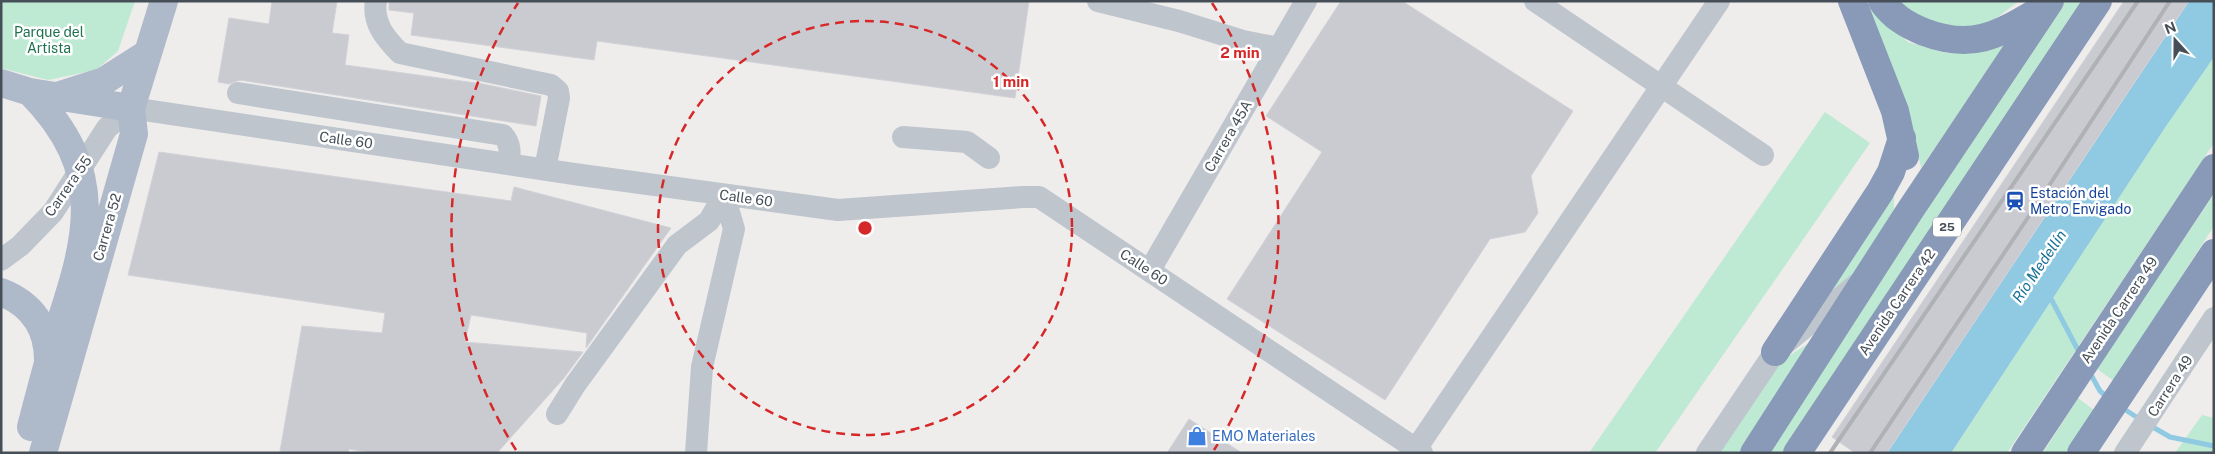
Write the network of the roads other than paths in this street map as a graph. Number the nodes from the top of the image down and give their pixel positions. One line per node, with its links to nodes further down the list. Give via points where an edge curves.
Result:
1 (164, 1): 12 (main road, Carrera 52)
2 (376, 1): 24 (street, via 377,21 384,38 400,52 551,85 558,90)
3 (1098, 1): 11 (street)
4 (1306, 1): 11 (street, Carrera 45A)
5 (1534, 1): 14 (street)
6 (1719, 1): 14 (street)
7 (1852, 1): 19 (highway, via 1895,111)
8 (1882, 1): 10 (highway, via 1888,10 1911,26 1937,37 1967,41 1986,38 2011,27)
9 (2098, 1): 44 (highway, Avenida Carrera 42 / 25)
10 (2049, 3): 27 (highway)
11 (1279, 48): 30 (street, Carrera 45A)
12 (148, 53): 16 (main road, via 104,81); 17 (main road, Carrera 52)
13 (1, 83): 16 (main road, Calle 60)
14 (1662, 86): 20 (street); 38 (street)
15 (238, 93): 22 (street, via 503,135 510,148)
16 (43, 94): 17 (main road, Calle 60); 25 (main road, Carrera 52, via 72,147)
17 (131, 108): 22 (street, Calle 60); 25 (street, Carrera 55, via 107,128); 40 (main road, Carrera 52, via 134,134)
18 (902, 137): 21 (street, via 967,142)
19 (1902, 138): 27 (highway, via 1910,189); 34 (highway, via 1891,172 1880,192)
20 (1763, 155)
21 (989, 158)
22 (509, 164): 24 (street, Calle 60)
23 (2214, 168): 45 (highway, Avenida Carrera 49)
24 (545, 169): 26 (street, Calle 60)
25 (80, 170): 29 (street, Carrera 55, via 53,212 20,246); 35 (main road, Carrera 52, via 86,200 84,234)
26 (724, 195): 30 (street, Calle 60, via 838,210 1039,197); 36 (street, via 709,221 678,245); 41 (street, via 734,229 702,367)
27 (1909, 212): 31 (highway)
28 (2214, 254): 46 (highway)
29 (1, 260)
30 (1150, 270): 38 (street, Calle 60)
31 (1870, 274): 34 (street); 43 (highway)
32 (1, 292): 35 (main road, via 20,301 37,317 48,346)
33 (2214, 318): 37 (street, Carrera 49)
34 (1775, 352): 42 (street)
35 (48, 361): 39 (main road, Carrera 52)
36 (557, 414)
37 (2130, 445)
38 (1419, 451)
39 (25, 453)
40 (43, 453)
41 (696, 453)
42 (1707, 453)
43 (1754, 453)
44 (1797, 453)
45 (2025, 453)
46 (2081, 453)

